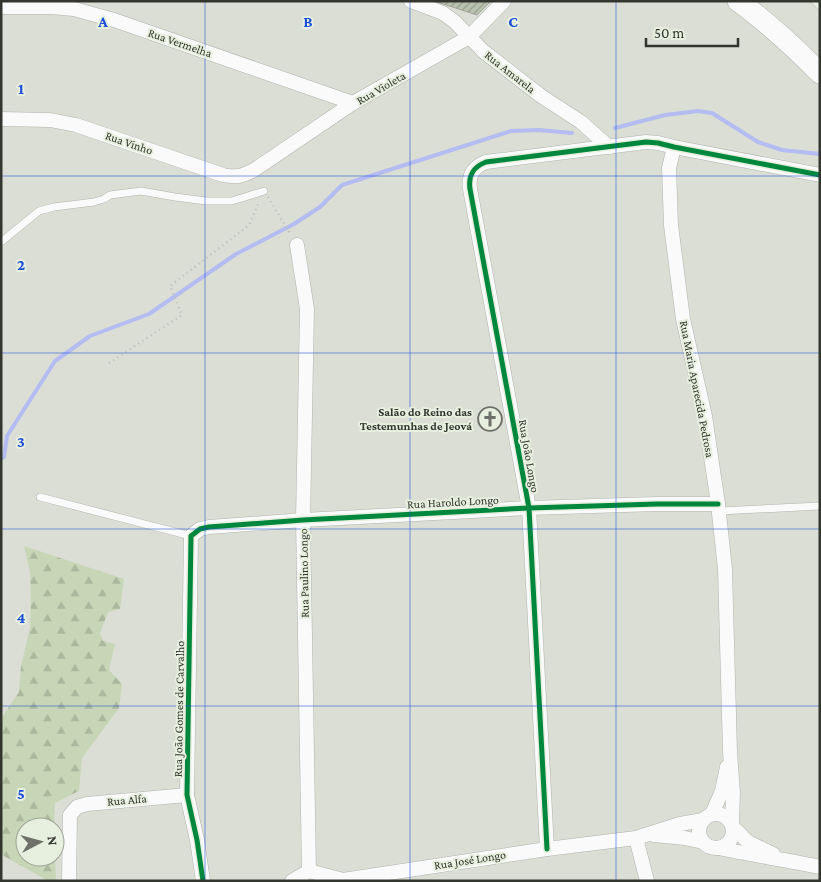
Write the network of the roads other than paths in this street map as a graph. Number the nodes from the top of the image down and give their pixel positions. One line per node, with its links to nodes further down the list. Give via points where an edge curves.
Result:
1 (411, 1): 6 (street, Rua Amarela, via 443,13)
2 (504, 1): 6 (street, Rua Violeta)
3 (738, 1): 8 (main road)
4 (758, 1): 7 (main road)
5 (1, 7): 9 (street, Rua Vermelha, via 74,9)
6 (469, 37): 9 (street, Rua Violeta); 11 (street, Rua Amarela)
7 (820, 52)
8 (820, 72)
9 (353, 103): 13 (street, Rua Violeta)
10 (1, 119): 13 (street, Rua Vinho, via 50,120 76,125 234,178)
11 (609, 147): 12 (street, via 646,142); 21 (street, Rua João Longo, via 486,162 474,169 470,176)
12 (674, 148): 14 (street); 20 (street, Rua Maria Aparecida Pedrosa, via 669,168 672,235 683,319 705,416)
13 (254, 170)
14 (820, 176)
15 (264, 191): 16 (lane, via 232,201 206,201 140,190 110,195 94,202 39,211)
16 (1, 242)
17 (297, 245): 22 (street, Rua Paulino Longo, via 307,309)
18 (40, 497): 23 (lane)
19 (820, 506): 20 (lane)
20 (718, 507): 21 (street, Rua Haroldo Longo, via 657,504); 24 (street, Rua Maria Aparecida Pedrosa, via 725,569)
21 (529, 508): 22 (street, Rua Haroldo Longo); 31 (street, Rua João Longo)
22 (303, 520): 23 (street, Rua Haroldo Longo, via 209,527); 35 (street, Rua Paulino Longo)
23 (191, 536): 25 (street, Rua João Gomes de Carvalho)
24 (730, 752): 26 (street, Rua Maria Aparecida Pedrosa, via 722,791); 27 (street, Rua Maria Aparecida Pedrosa)
25 (188, 795): 37 (street, Rua Alfa, via 77,807 70,815); 38 (street, Rua João Gomes de Carvalho)
26 (707, 817): 27 (street, Rua José Longo, via 723,815); 28 (street, Rua José Longo); 30 (street, via 699,832)
27 (733, 825): 32 (street, via 732,839); 33 (street, Rua José Longo, via 748,842)
28 (651, 834): 29 (street, Rua José Longo); 30 (street, Rua José Longo)
29 (636, 838): 31 (street, Rua José Longo); 40 (street)
30 (703, 842): 32 (street, Rua José Longo)
31 (548, 848): 36 (street, Rua José Longo)
32 (718, 848): 33 (street, Rua José Longo)
33 (785, 860): 34 (street, Rua José Longo)
34 (820, 867)
35 (309, 871): 36 (street, Rua José Longo); 39 (street)
36 (343, 880)
37 (70, 881)
38 (203, 881)
39 (292, 881)
40 (647, 881)

